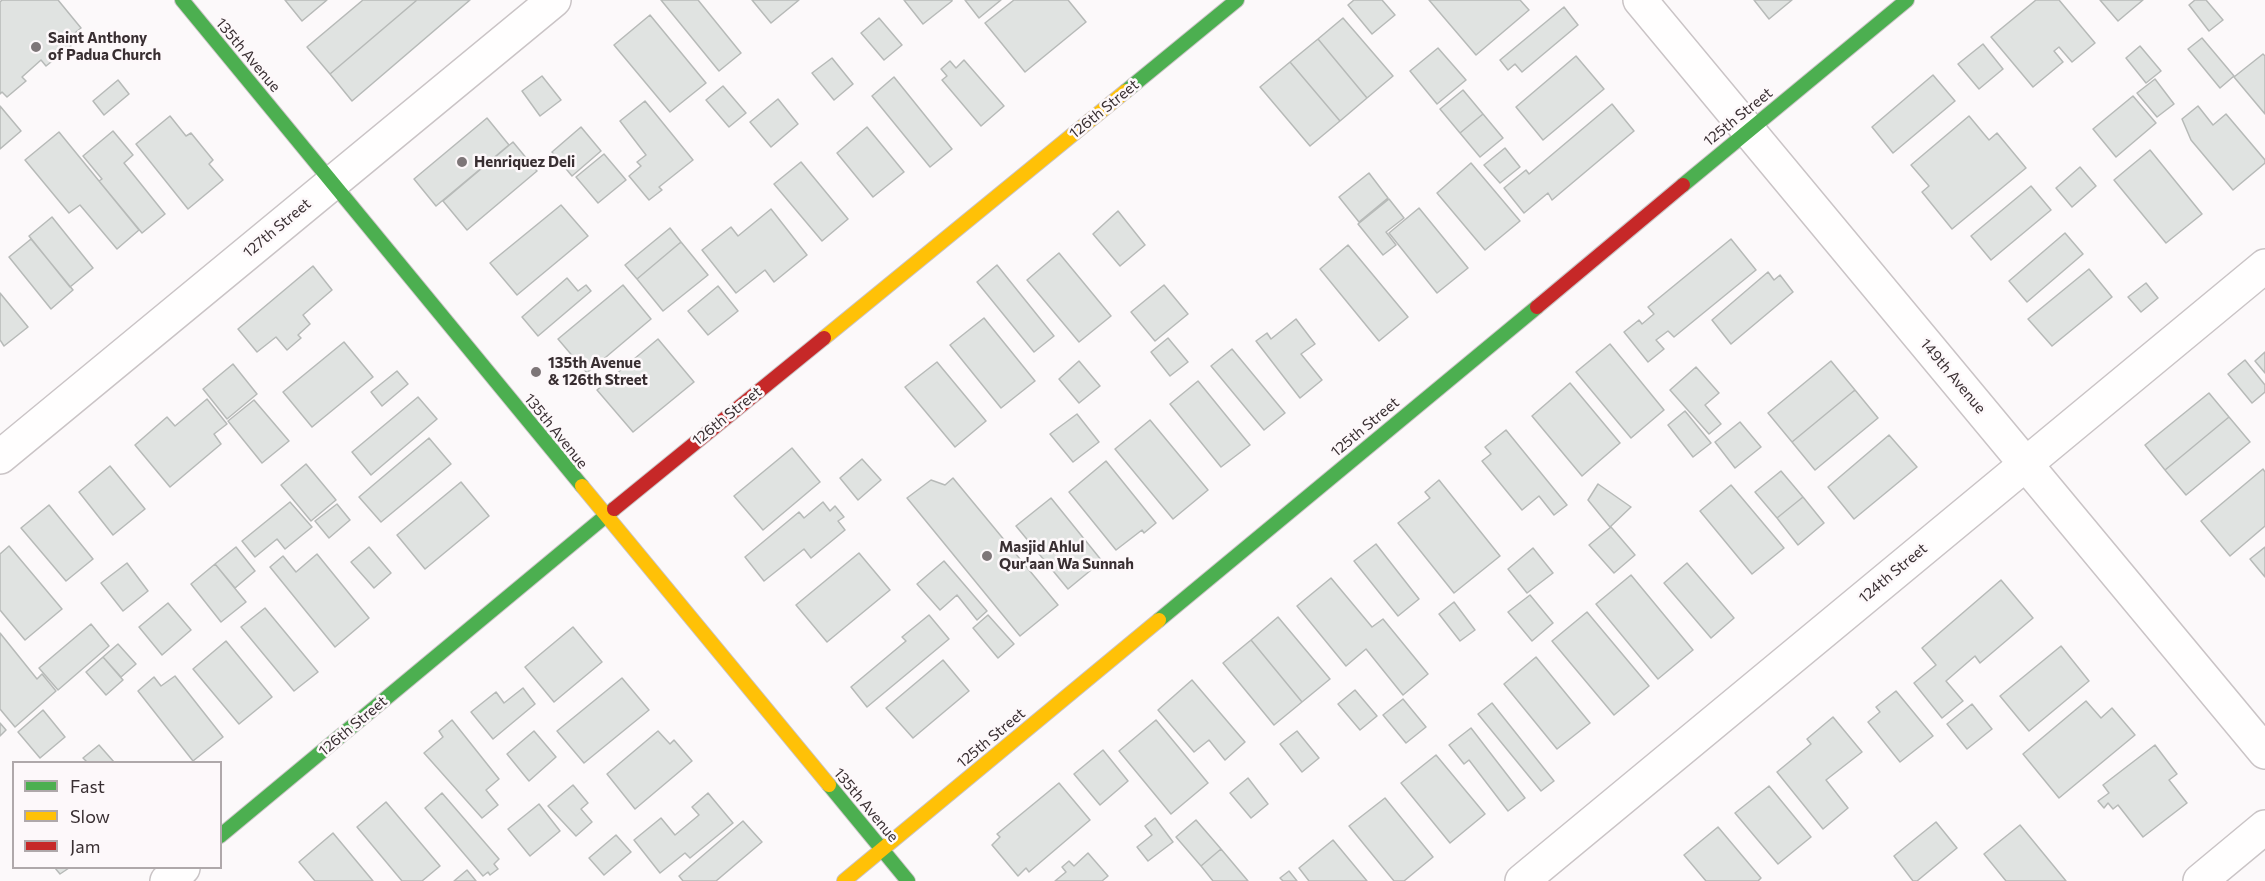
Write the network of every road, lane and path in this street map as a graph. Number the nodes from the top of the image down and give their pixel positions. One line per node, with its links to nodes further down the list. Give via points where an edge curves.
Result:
1 (182, 0): 7 (street, 135th Avenue)
2 (554, 0): 7 (street, 127th Street)
3 (1237, 0): 11 (street, 126th Street)
4 (1640, 0): 6 (street, 149th Avenue)
5 (1907, 0): 6 (street, 125th Street)
6 (1748, 130): 10 (street, 149th Avenue); 15 (street, 125th Street)
7 (332, 182): 9 (street, 127th Street); 11 (street, 135th Avenue)
8 (2265, 266): 10 (street, 124th Street)
9 (0, 457)
10 (2025, 464): 12 (street, 149th Avenue); 20 (street, 124th Street)
11 (605, 517): 14 (street, 126th Street); 15 (street, 135th Avenue)
12 (2265, 752)
13 (2265, 827): 21 (street)
14 (222, 834)
15 (882, 850): 18 (street, 125th Street); 19 (street, 135th Avenue)
16 (181, 869): 17 (street)
17 (166, 881)
18 (844, 881)
19 (908, 881)
20 (1522, 881)
21 (2200, 881)

